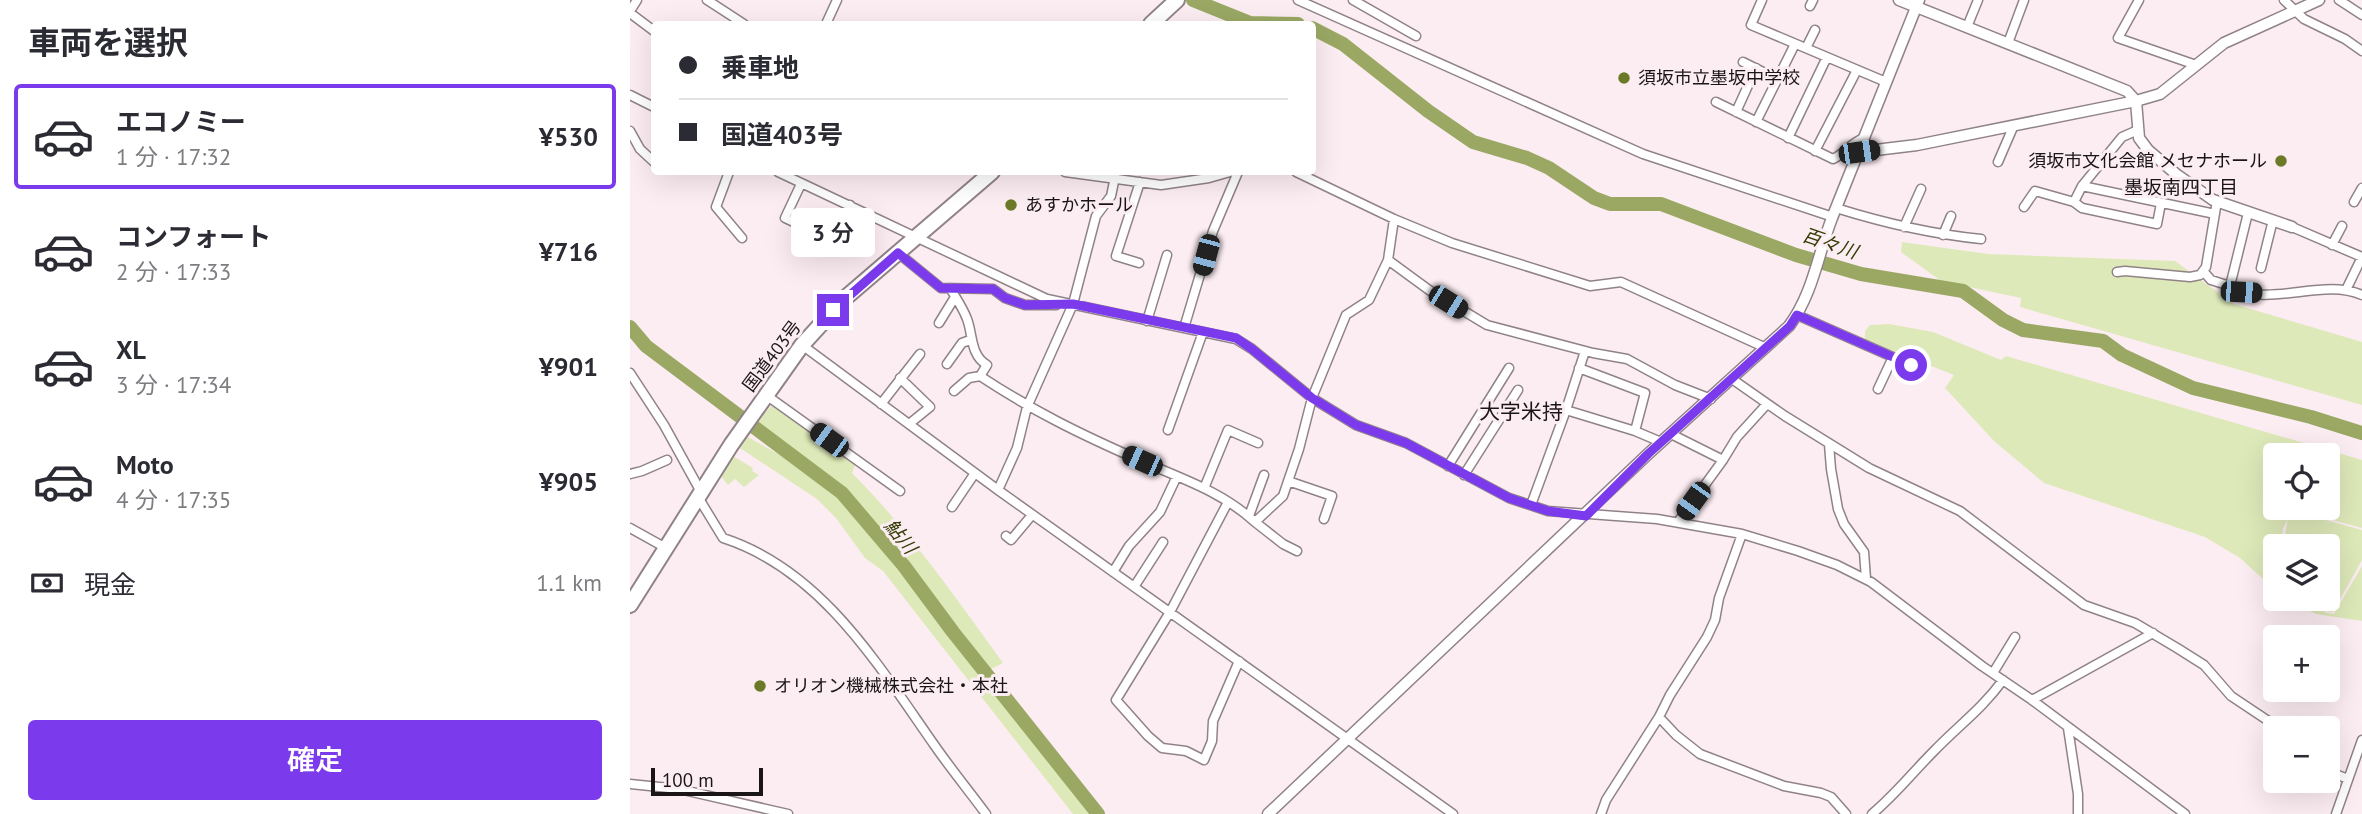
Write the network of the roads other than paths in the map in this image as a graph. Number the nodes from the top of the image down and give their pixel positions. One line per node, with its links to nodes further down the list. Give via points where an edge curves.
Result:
1 (636, 0): 16 (street)
2 (707, 0): 19 (street)
3 (837, 0): 20 (street)
4 (1177, 0): 21 (highway)
5 (1298, 0): 73 (street, via 1643,155)
6 (1353, 0): 25 (street)
7 (1762, 0): 27 (street, via 1751,25)
8 (1899, 0): 15 (street)
9 (1978, 0): 22 (street)
10 (2024, 0): 26 (street)
11 (2139, 0): 32 (street, via 2118,37)
12 (2284, 0): 17 (street)
13 (2319, 0): 17 (street)
14 (2339, 0): 18 (street)
15 (1918, 3): 22 (street); 36 (street)
16 (630, 12): 23 (street)
17 (2296, 12): 29 (street); 32 (street, via 2224,43)
18 (2362, 15)
19 (739, 21)
20 (827, 21)
21 (1155, 21)
22 (1967, 27): 26 (street)
23 (651, 30)
24 (1815, 30): 28 (street)
25 (1416, 36)
26 (2008, 43): 38 (street, via 2127,91)
27 (1795, 44): 28 (street); 35 (street)
28 (1806, 48): 30 (street)
29 (2362, 51)
30 (1827, 57): 34 (street); 46 (street)
31 (1743, 62): 33 (street)
32 (2196, 65): 38 (street, via 2160,94)
33 (1756, 68): 35 (street); 41 (street)
34 (1857, 69): 36 (street); 48 (street)
35 (1777, 79): 42 (street)
36 (1886, 82): 47 (street)
37 (631, 97): 40 (street)
38 (2136, 101): 43 (street); 45 (street)
39 (1716, 102): 41 (street)
40 (651, 106)
41 (1736, 112): 42 (street)
42 (1756, 122): 46 (street)
43 (2014, 125): 49 (street); 51 (street)
44 (630, 131): 50 (street)
45 (2138, 131): 62 (street, via 2122,136); 65 (street, via 2148,150)
46 (1788, 138): 48 (street)
47 (1864, 138): 48 (street, via 1833,159); 49 (street)
48 (1815, 151)
49 (1859, 152): 73 (street)
50 (651, 159)
51 (1998, 162)
52 (728, 175): 82 (street, via 716,207)
53 (784, 175): 61 (street)
54 (989, 175): 81 (highway, 国道403号)
55 (1095, 175): 59 (street)
56 (1220, 175): 60 (street, via 1161,185)
57 (1237, 175): 103 (street, via 1213,231)
58 (1302, 175): 75 (street)
59 (1115, 177): 60 (street); 99 (street, via 1111,196 1096,216)
60 (1140, 182): 89 (street, via 1116,256)
61 (801, 184): 69 (street); 69 (street, via 785,218 832,240)
62 (2082, 186): 66 (street); 67 (street)
63 (2362, 188): 68 (street)
64 (1921, 189): 78 (street)
65 (2217, 201): 71 (street); 72 (street)
66 (2074, 202): 67 (street, via 2082,208 2157,224); 70 (street, via 2035,191)
67 (2161, 202): 72 (street)
68 (2354, 202)
69 (850, 205): 81 (street)
70 (2024, 207)
71 (2248, 213): 76 (street); 94 (street)
72 (2215, 214): 91 (street)
73 (1833, 215): 78 (street); 100 (street)
74 (1951, 216): 80 (street)
75 (1394, 219): 88 (street); 107 (street, via 1452,243 1590,286 1621,282)
76 (2273, 220): 79 (street); 90 (street)
77 (2342, 226): 84 (street)
78 (1904, 227): 80 (street)
79 (2292, 227): 84 (street)
80 (1943, 235): 83 (street)
81 (917, 237): 85 (highway, 国道403号); 99 (street, via 1026,290)
82 (742, 238)
83 (1981, 239)
84 (2332, 245): 87 (street)
85 (898, 253): 95 (street, via 941,288); 106 (highway, 国道403号, via 844,299)
86 (1167, 255): 101 (street)
87 (2362, 257): 93 (street)
88 (1388, 260): 108 (street, via 1487,325); 123 (street, via 1369,300 1346,315)
89 (1139, 263)
90 (2261, 268)
91 (2203, 271): 92 (street, via 2190,277); 94 (street, via 2211,280)
92 (2117, 272)
93 (2358, 273): 96 (street)
94 (2230, 286): 96 (street, via 2241,292 2268,294)
95 (950, 288): 98 (street); 99 (street, via 993,289 1025,305)
96 (2346, 290): 97 (street)
97 (2362, 295)
98 (955, 297): 102 (street); 105 (street, via 968,321)
99 (1073, 304): 101 (street); 127 (street)
100 (1797, 315): 107 (street); 110 (street)
101 (1147, 321): 103 (street)
102 (939, 323)
103 (1184, 328): 104 (street)
104 (1203, 332): 123 (street, via 1236,338); 130 (street)
105 (970, 340): 111 (street, via 962,343); 116 (street, via 987,365)
106 (802, 345): 122 (highway, 国道403号); 125 (street)
107 (1766, 348): 118 (street)
108 (1585, 351): 114 (street); 124 (street, via 1627,359)
109 (920, 354): 117 (street)
110 (1893, 357): 112 (street); 119 (street)
111 (947, 364)
112 (1911, 365)
113 (1509, 368): 138 (street)
114 (1579, 368): 128 (street); 131 (street, via 1645,393)
115 (630, 373): 148 (street, via 664,425)
116 (981, 376): 121 (street, via 969,378); 127 (street)
117 (900, 378): 125 (street); 129 (street, via 930,407)
118 (1732, 379): 124 (street); 126 (street)
119 (1878, 384)
120 (1518, 390): 142 (street)
121 (954, 391)
122 (766, 395): 147 (street); 148 (highway, 国道403号)
123 (1312, 398): 138 (street, via 1356,425 1406,443); 144 (street)
124 (1711, 399): 132 (street)
125 (881, 404): 129 (street)
126 (1767, 404): 135 (street); 137 (street)
127 (1027, 407): 143 (street); 146 (street, via 1017,448)
128 (1566, 410): 131 (street); 150 (street)
129 (909, 424): 139 (street)
130 (1168, 430)
131 (1635, 430): 133 (street)
132 (1671, 434): 133 (street); 137 (street)
133 (1661, 442): 153 (street)
134 (1258, 443): 145 (street, via 1228,430)
135 (1829, 444): 164 (street, via 1838,509 1864,552); 168 (street, via 1960,510 2084,605)
136 (667, 460): 140 (street)
137 (1723, 460): 156 (street)
138 (1448, 466): 142 (street)
139 (975, 473): 146 (street); 151 (street)
140 (630, 474)
141 (1265, 475): 154 (street)
142 (1464, 475): 150 (street)
143 (1177, 476): 145 (street); 163 (street, via 1160,512)
144 (1288, 481): 154 (street, via 1283,496); 155 (street, via 1332,496)
145 (1205, 486): 149 (street)
146 (998, 490): 152 (street)
147 (900, 491)
148 (699, 495): 161 (highway, 国道403号); 184 (street, via 723,538 768,558 805,583 846,623)
149 (1228, 502): 154 (street); 167 (street)
150 (1531, 505): 153 (street)
151 (952, 507)
152 (1032, 515): 159 (street); 163 (street)
153 (1586, 516): 156 (street); 177 (street)
154 (1252, 519): 162 (street)
155 (1324, 519)
156 (1678, 522): 158 (street)
157 (630, 528): 161 (street)
158 (1742, 534): 164 (street); 174 (street, via 1715,620)
159 (1011, 540)
160 (1163, 542): 165 (street)
161 (666, 548): 166 (highway, 国道403号)
162 (1297, 551)
163 (1113, 572): 165 (street)
164 (1866, 579): 171 (street)
165 (1135, 587): 167 (street)
166 (630, 605)
167 (1170, 612): 170 (street); 170 (street, via 1116,700 1162,747 1203,760 1212,741 1213,721)
168 (2152, 634): 173 (street); 175 (street, via 2204,665 2231,696)
169 (2015, 637): 171 (street)
170 (1239, 661): 177 (street)
171 (1993, 673): 172 (street)
172 (2003, 680): 173 (street); 189 (street, via 1985,704)
173 (2032, 700): 176 (street)
174 (1659, 717): 187 (street); 188 (street, via 1700,754 1784,786 1831,797)
175 (2263, 718)
176 (2068, 728): 190 (street); 191 (street)
177 (1349, 738): 185 (street); 186 (street)
178 (2362, 740): 179 (street)
179 (2359, 757): 181 (street)
180 (2340, 776): 181 (street)
181 (2348, 779): 192 (street)
182 (630, 784): 183 (street, via 679,789)
183 (789, 814)
184 (986, 814)
185 (1268, 814)
186 (1453, 814)
187 (1601, 814)
188 (1846, 814)
189 (1872, 814)
190 (2078, 814)
191 (2185, 814)
192 (2336, 814)

